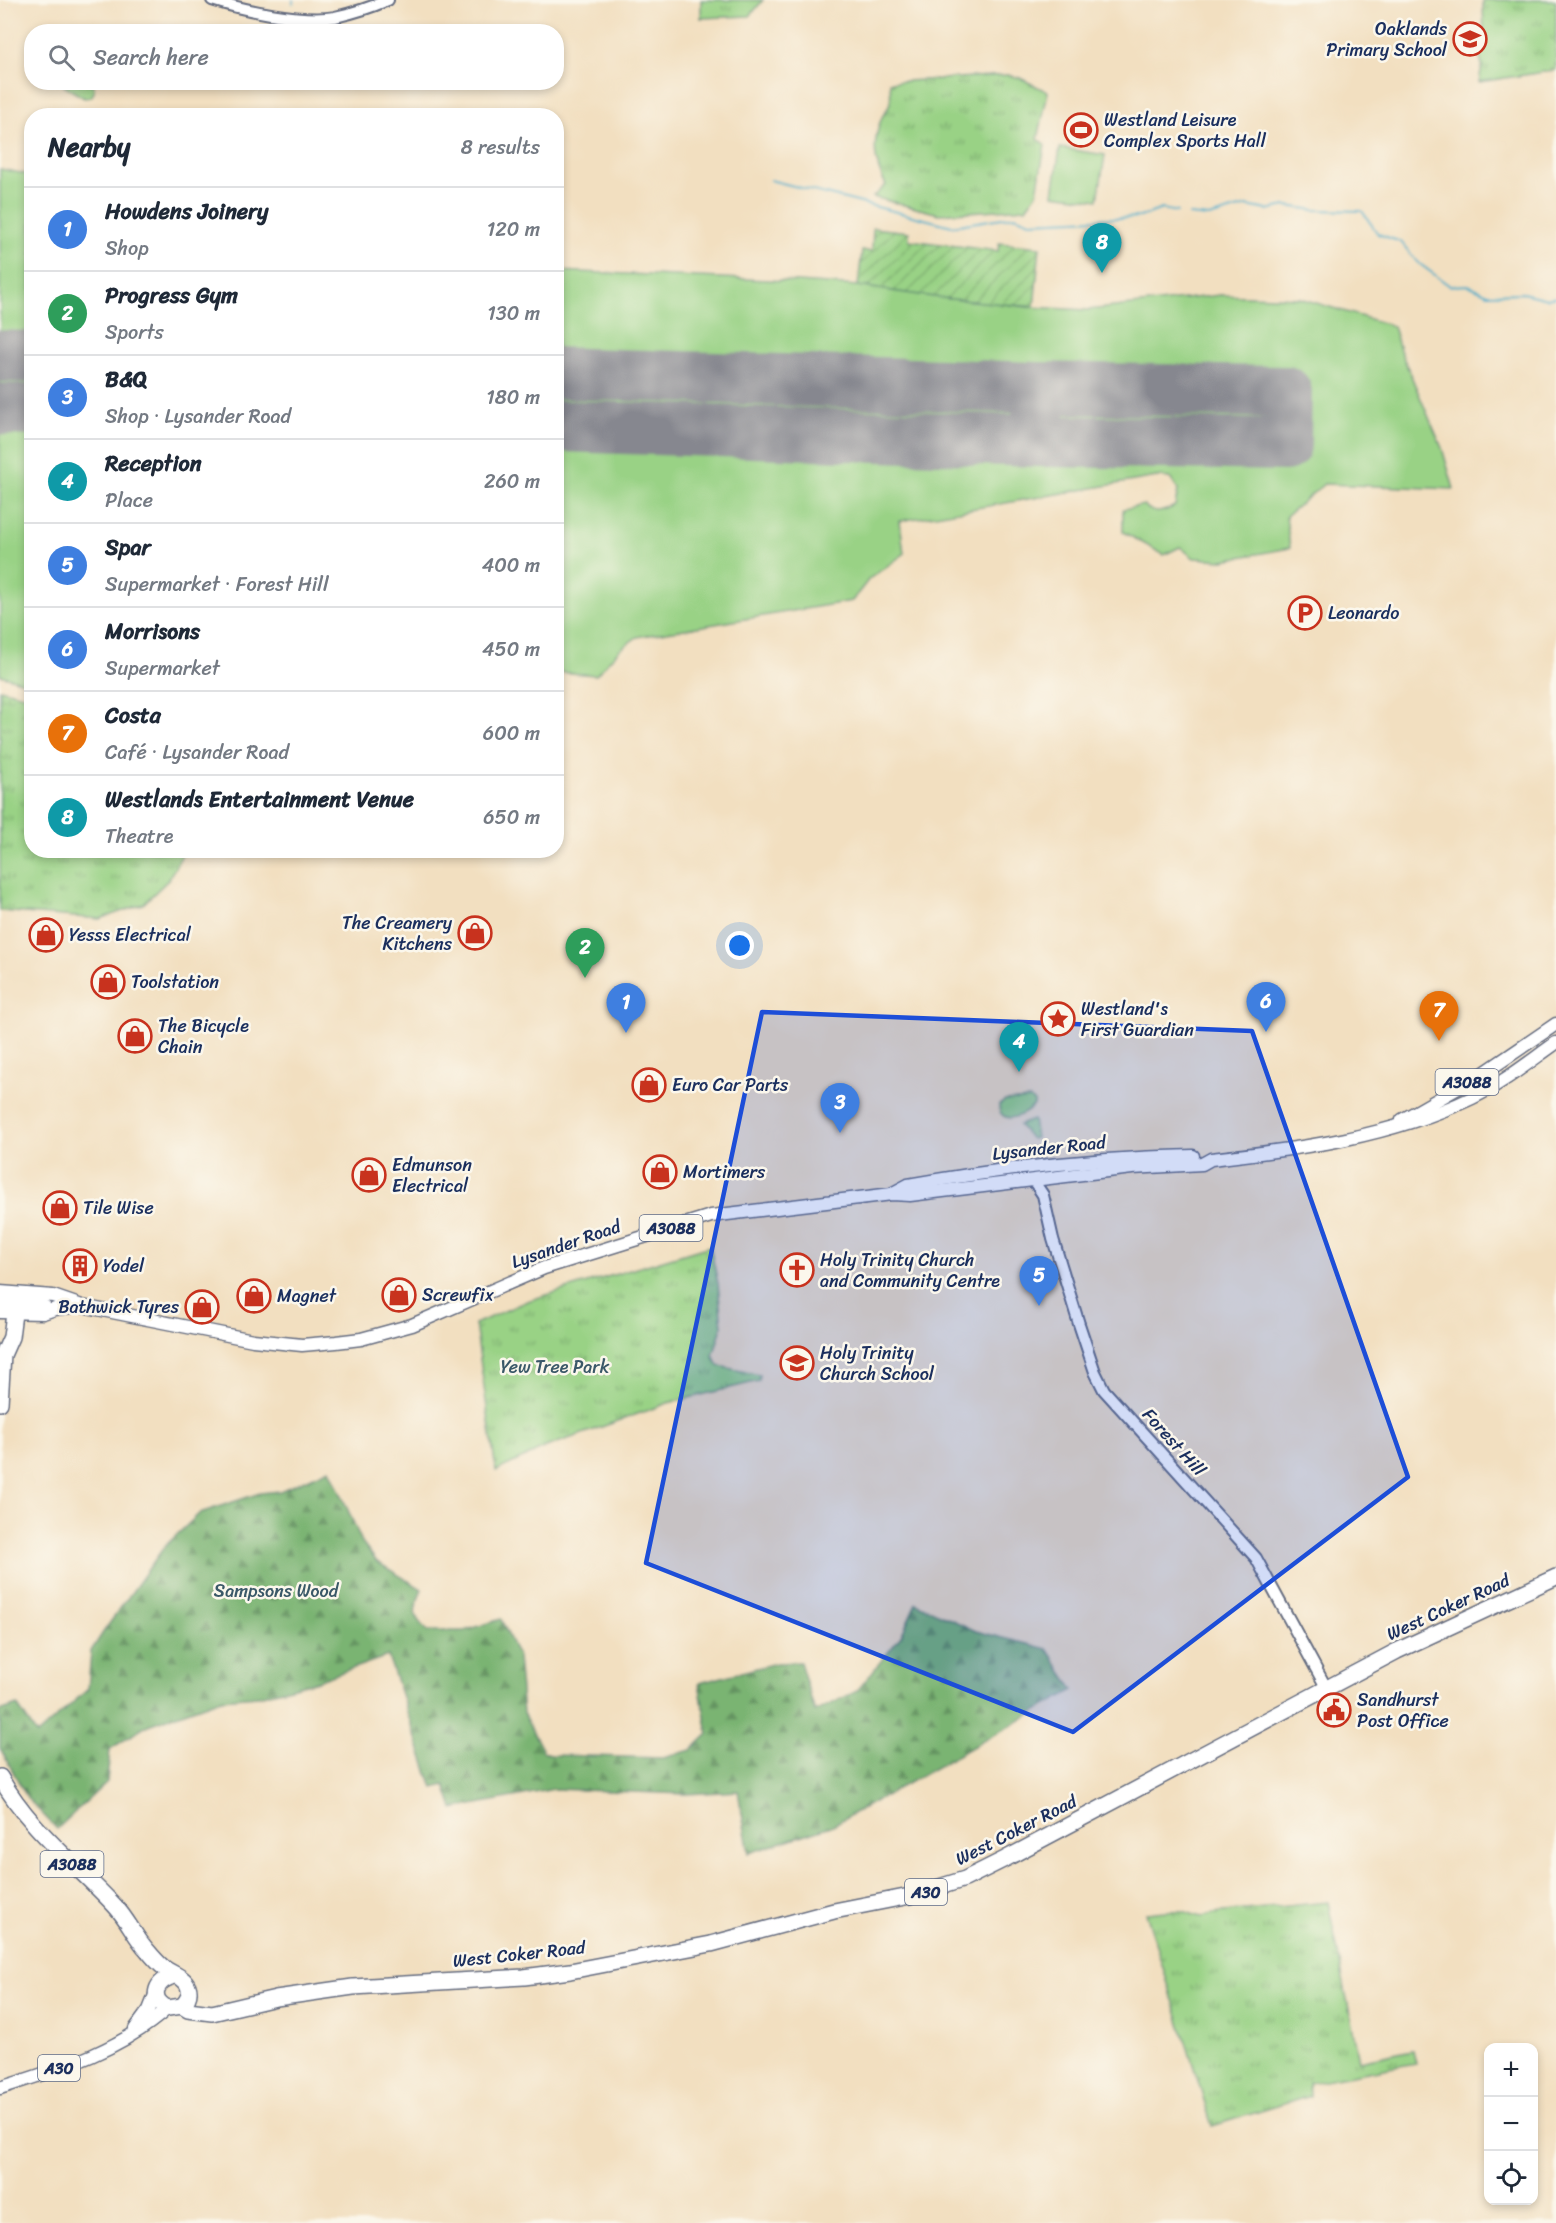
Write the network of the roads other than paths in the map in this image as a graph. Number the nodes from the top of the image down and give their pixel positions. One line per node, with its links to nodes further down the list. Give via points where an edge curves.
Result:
1 (212, 0): 2 (street, via 299,18 334,17)
2 (388, 0)
3 (1556, 1024): 5 (main road, Lysander Road / A3088, via 1484,1073)
4 (1556, 1043): 5 (main road, Lysander Road / A3088, via 1474,1097 1420,1120)
5 (1373, 1132): 6 (main road, Lysander Road / A3088, via 1289,1150)
6 (1211, 1159): 7 (main road, Lysander Road / A3088, via 1202,1164); 8 (main road, Lysander Road / A3088, via 1131,1158 1042,1165 908,1185)
7 (1039, 1179): 8 (main road, Lysander Road / A3088); 16 (street, Forest Hill, via 1079,1324 1104,1390 1256,1558)
8 (892, 1194): 10 (main road, Lysander Road / A3088, via 711,1216 543,1268 412,1325 362,1339 302,1345 278,1343)
9 (3, 1304): 10 (main road, Lysander Road / A3088, via 34,1294); 11 (main road, Lysander Road, via 43,1313); 11 (main road, Lysander Road, via 10,1300); 12 (main road); 13 (highway, via 11,1337)
10 (82, 1306): 11 (main road, Lysander Road)
11 (55, 1309)
12 (0, 1326)
13 (2, 1352): 14 (highway)
14 (0, 1403)
15 (1556, 1577): 16 (highway, West Coker Road / A30, via 1397,1651)
16 (1327, 1689): 20 (highway, West Coker Road / A30, via 1005,1860 934,1889 711,1944 570,1971 353,1987 233,2008)
17 (0, 1777): 18 (highway, A3088, via 25,1816 116,1908)
18 (146, 1949): 19 (highway); 20 (highway)
19 (175, 1976): 20 (highway, A30, via 162,1980); 20 (highway, A30, via 188,1985)
20 (168, 1998): 21 (main road, via 149,2010 137,2028); 21 (main road, A30, via 152,2022)
21 (116, 2046): 22 (main road, A30)
22 (0, 2088)

